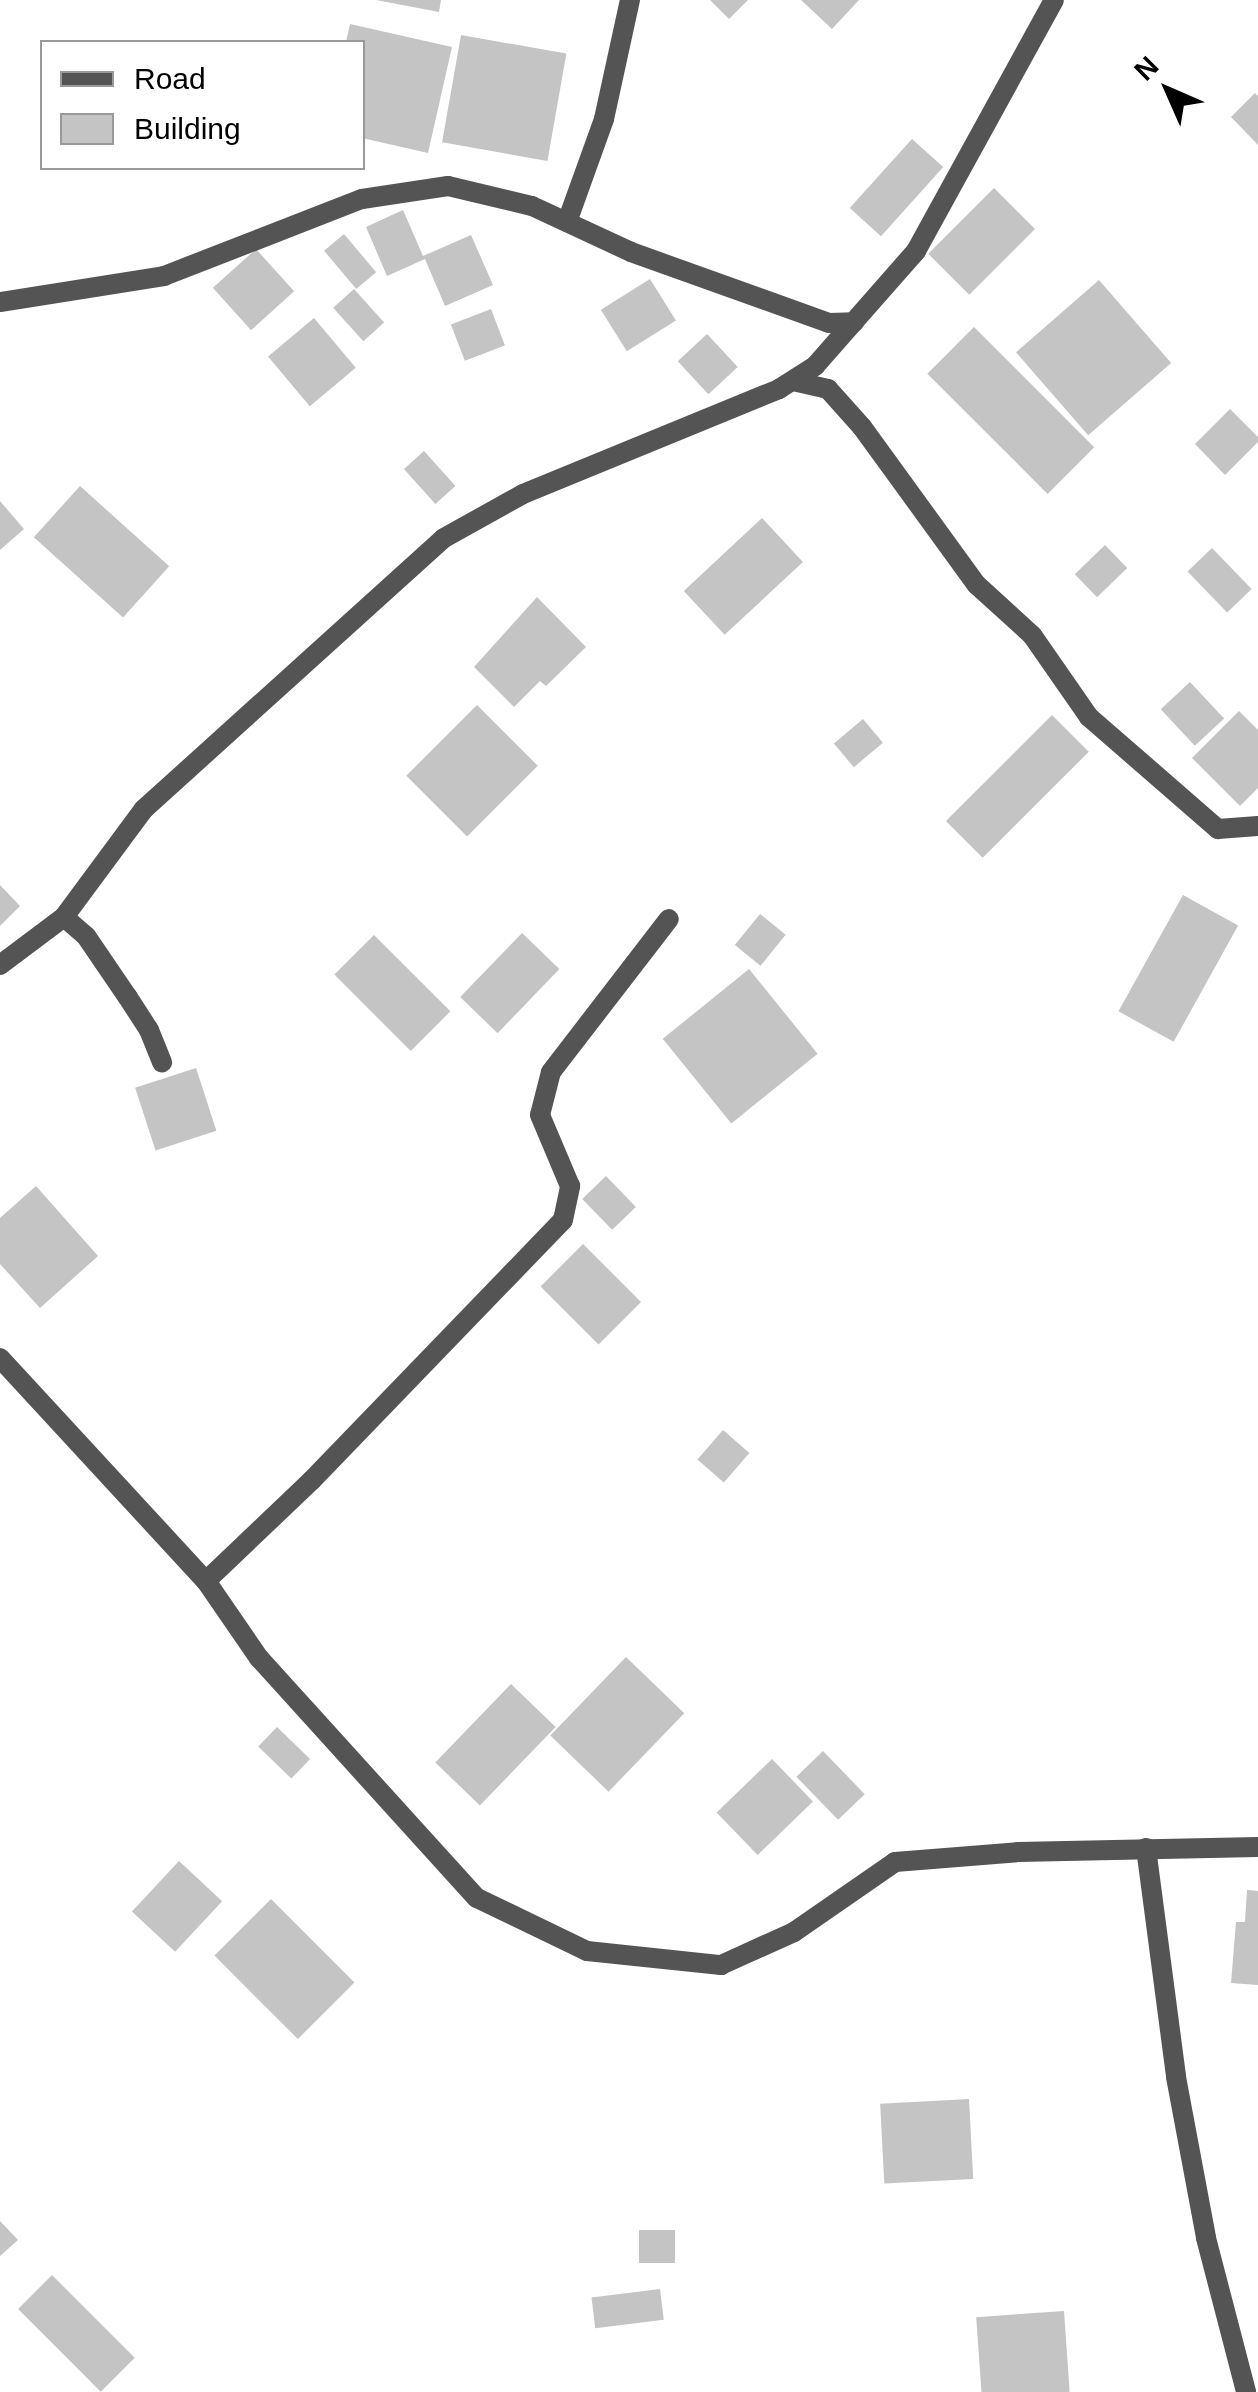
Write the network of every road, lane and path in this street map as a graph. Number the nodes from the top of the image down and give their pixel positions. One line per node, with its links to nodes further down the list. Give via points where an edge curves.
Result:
1 (630, 0): 3 (street, via 604,119)
2 (1054, 0): 5 (street, via 916,250)
3 (567, 222): 4 (street, via 532,206 448,186 362,199 164,276); 5 (street, via 829,323)
4 (0, 302)
5 (854, 322): 6 (street)
6 (793, 381): 7 (street, via 828,389 862,427 977,586 1032,635 1088,717 1218,829); 8 (street, via 523,494 444,538 144,809)
7 (1258, 826)
8 (64, 917): 10 (street); 11 (street, via 86,936 127,996)
9 (668, 920): 13 (street, via 550,1072 540,1116 570,1186 563,1220)
10 (0, 965)
11 (162, 1063)
12 (0, 1358): 13 (street)
13 (206, 1581): 15 (street, via 259,1658 477,1898 587,1950 721,1965 794,1932 895,1862)
14 (1258, 1846): 15 (street)
15 (1146, 1848): 16 (street, via 1179,2095 1206,2238)
16 (1246, 2392)

